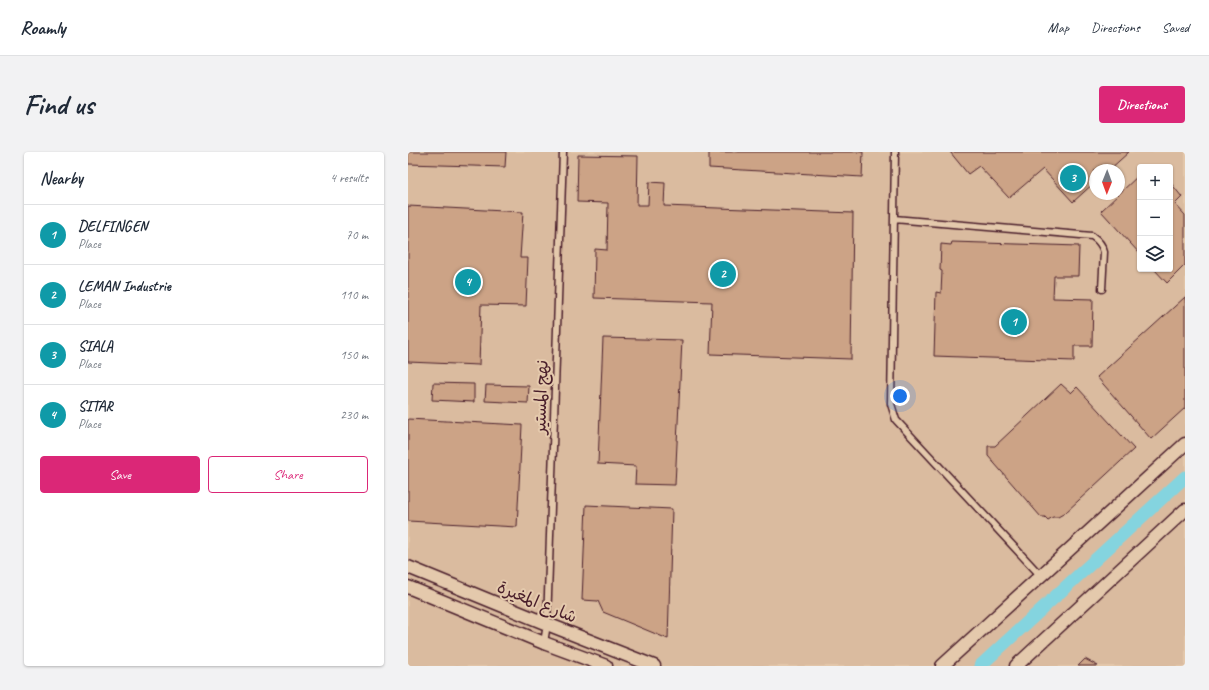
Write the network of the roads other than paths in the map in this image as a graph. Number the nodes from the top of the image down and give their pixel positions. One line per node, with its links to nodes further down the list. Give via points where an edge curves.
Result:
1 (563, 152): 10 (lane, نهج المستير)
2 (895, 152): 3 (lane)
3 (894, 219): 4 (lane, via 1092,236 1103,246); 8 (lane, via 891,404 896,420)
4 (1102, 289)
5 (1185, 444): 8 (street)
6 (1185, 510): 15 (street)
7 (408, 568): 10 (street, شارع المغيرة)
8 (1041, 576): 14 (street)
9 (408, 587): 11 (street, شارع المغيرة)
10 (547, 624): 11 (lane, نهج المستير); 13 (street, شارع المغيرة)
11 (544, 643): 12 (street, شارع المغيرة)
12 (606, 666)
13 (654, 666)
14 (942, 666)
15 (1016, 666)

